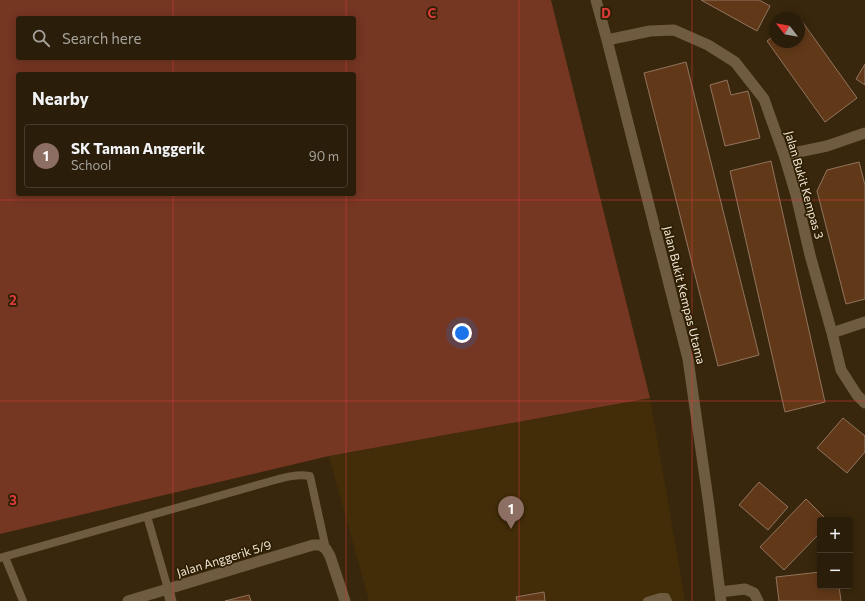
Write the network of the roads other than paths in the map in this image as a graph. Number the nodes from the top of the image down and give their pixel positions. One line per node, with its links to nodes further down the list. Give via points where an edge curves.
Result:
1 (596, 0): 2 (street, Jalan Bukit Kempas Utama)
2 (608, 40): 4 (street, Jalan Bukit Kempas 3, via 650,31 674,30 708,45 735,62 764,99); 12 (street, Jalan Bukit Kempas Utama, via 688,359)
3 (865, 133): 4 (street, via 827,146)
4 (784, 155): 6 (street, Jalan Bukit Kempas 3)
5 (865, 322): 6 (street)
6 (832, 333): 7 (street, Jalan Bukit Kempas 3, via 841,370)
7 (865, 403)
8 (147, 516): 9 (lane, via 288,476 310,476); 10 (lane); 11 (lane)
9 (326, 549): 11 (street, Jalan Anggerik 5/9, via 320,545 313,545); 16 (street)
10 (2, 557): 13 (lane)
11 (168, 589): 14 (street, Jalan Anggerik 5/9); 15 (street)
12 (720, 596): 19 (street, via 745,589 754,593)
13 (23, 601)
14 (128, 601)
15 (171, 601)
16 (345, 601)
17 (647, 601): 18 (lane, via 666,597)
18 (668, 601)
19 (758, 601)

